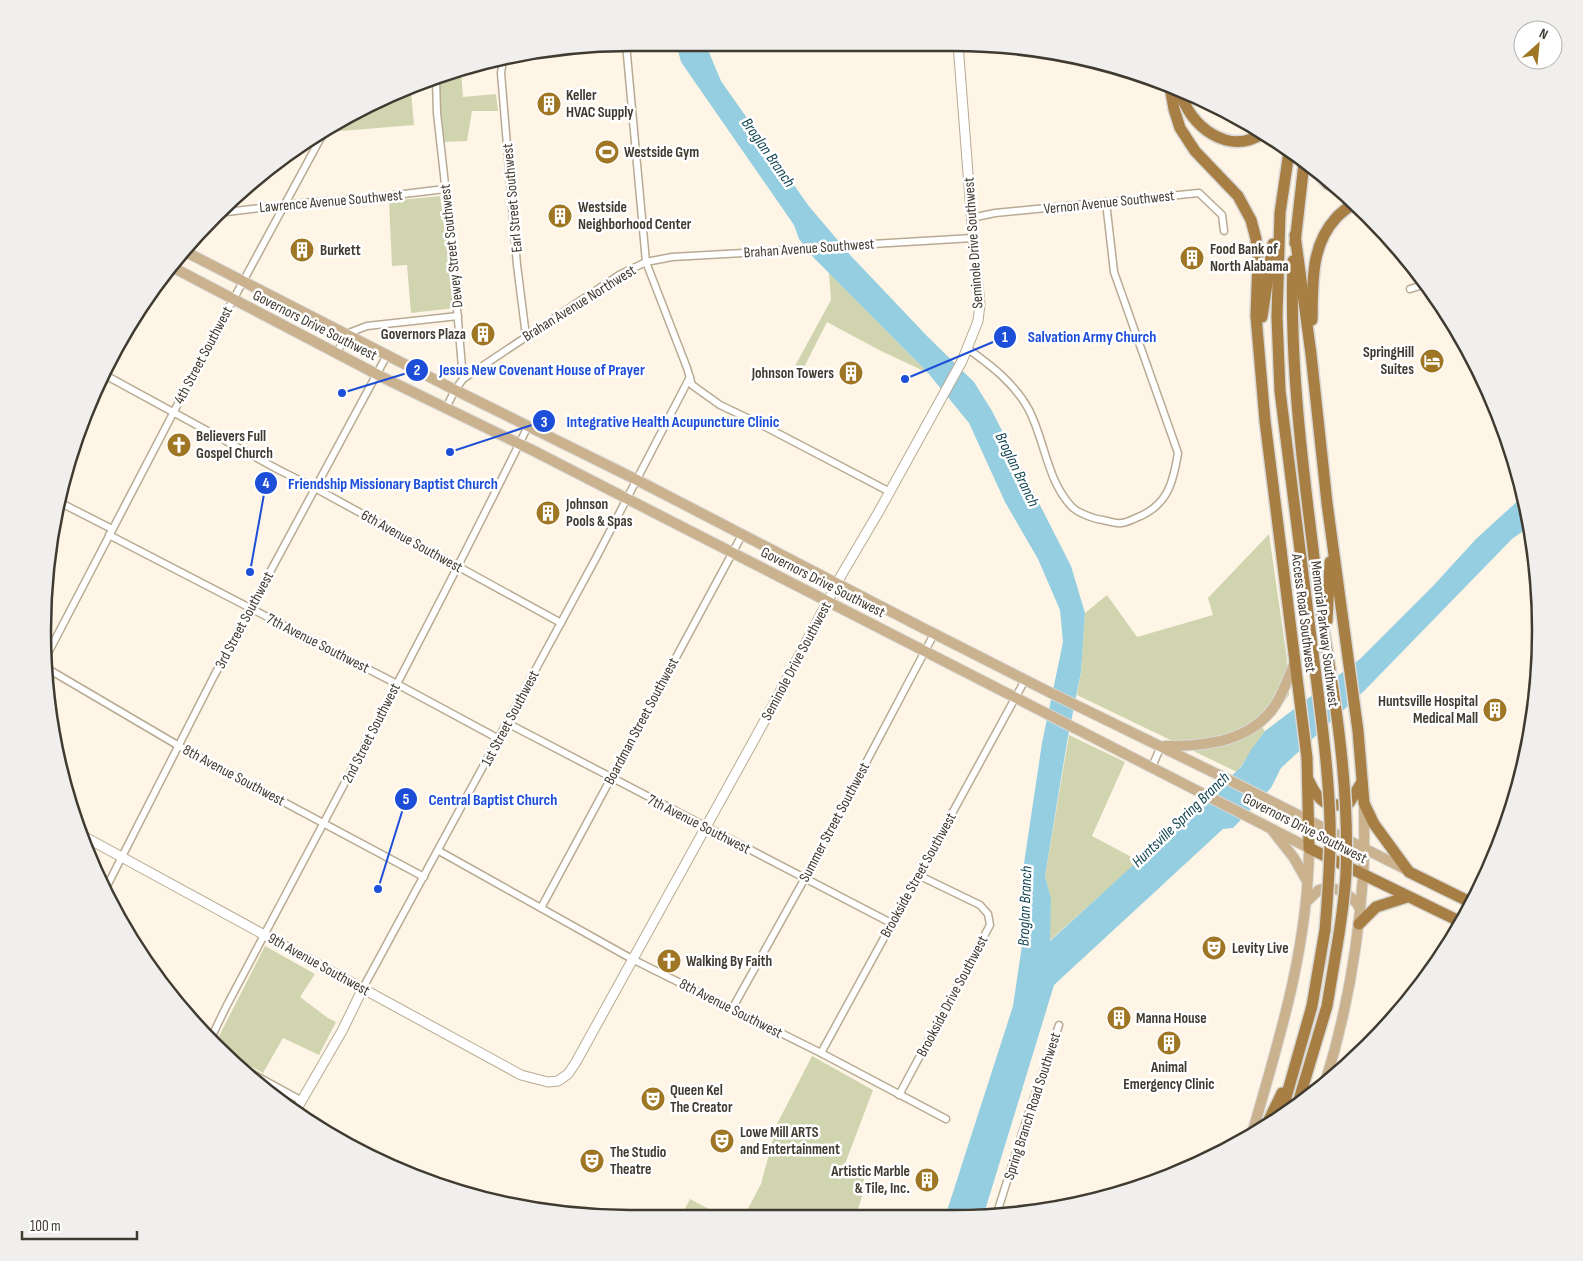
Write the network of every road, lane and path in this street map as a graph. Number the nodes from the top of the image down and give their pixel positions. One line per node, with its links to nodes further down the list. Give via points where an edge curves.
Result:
1 (627, 51): 22 (street)
2 (959, 51): 17 (street, Seminole Drive Southwest)
3 (502, 66): 30 (street, Earl Street Southwest, via 517,266)
4 (436, 85): 11 (street, Dewey Street Southwest)
5 (1171, 94): 31 (highway, via 1180,128 1195,151 1238,196 1251,220 1257,249)
6 (1183, 99): 7 (highway, via 1193,118 1212,134 1245,142)
7 (1255, 137)
8 (317, 144): 13 (street, 4th Street Southwest)
9 (1288, 159): 16 (highway, Memorial Parkway Southwest)
10 (1303, 170): 19 (highway, Memorial Parkway Southwest)
11 (445, 189): 13 (street, Lawrence Avenue Southwest); 28 (street, Dewey Street Southwest)
12 (1106, 202): 17 (street, Vernon Avenue Southwest); 18 (street, Vernon Avenue Southwest, via 1199,193 1222,215); 32 (street, via 1114,272 1178,453 1174,477 1165,497 1149,513 1121,524 1097,519 1073,508 1058,487 1030,412 1012,384)
13 (283, 205): 15 (street, Lawrence Avenue Southwest); 24 (street, 4th Street Southwest)
14 (1348, 208): 34 (highway, via 1337,216 1317,250)
15 (232, 210)
16 (1280, 213): 31 (highway, via 1269,265); 110 (highway, Memorial Parkway Southwest, bridge, via 1277,318 1280,391 1313,653 1330,821 1325,930 1312,1006)
17 (971, 218): 20 (street, Seminole Drive Southwest)
18 (1224, 231)
19 (1295, 235): 34 (highway); 62 (highway, Memorial Parkway Southwest, via 1294,377)
20 (972, 238): 22 (street, Brahan Avenue Southwest, via 672,257); 32 (street, Seminole Drive Southwest, via 980,304)
21 (191, 254): 24 (main road, Governors Drive Southwest)
22 (646, 262): 30 (street, Brahan Avenue Northwest, via 619,275); 38 (street)
23 (178, 270): 27 (main road, Governors Drive Southwest)
24 (243, 280): 27 (street, 4th Street Southwest); 29 (main road, Governors Drive Southwest)
25 (1418, 286): 26 (street)
26 (1410, 289)
27 (233, 300): 33 (main road, Governors Drive Southwest); 42 (street, 4th Street Southwest)
28 (458, 316): 29 (street, via 367,326); 39 (street, Dewey Street Southwest)
29 (346, 334): 33 (street); 35 (main road, Governors Drive Southwest)
30 (526, 336): 39 (street, Brahan Avenue Northwest)
31 (1259, 345): 64 (highway, Access Road Southwest, via 1272,486)
32 (968, 349): 47 (street, Seminole Drive Southwest)
33 (337, 353): 36 (main road, Governors Drive Southwest)
34 (1311, 354): 51 (highway)
35 (387, 355): 36 (street, 3rd Street Southwest); 40 (main road, Governors Drive Southwest)
36 (377, 373): 41 (main road, Governors Drive Southwest); 46 (street, 3rd Street Southwest)
37 (109, 377): 42 (street, 6th Avenue Southwest)
38 (690, 377): 45 (street, 1st Street Southwest); 47 (street, via 692,386 720,405)
39 (463, 379): 40 (street)
40 (455, 390): 41 (street); 43 (main road, Governors Drive Southwest)
41 (446, 408): 44 (main road, Governors Drive Southwest)
42 (174, 412): 46 (street, 6th Avenue Southwest); 50 (street, 4th Street Southwest)
43 (528, 426): 44 (street, 2nd Street Southwest); 45 (main road, Governors Drive Southwest)
44 (519, 444): 48 (main road, Governors Drive Southwest); 55 (street, 2nd Street Southwest)
45 (637, 480): 48 (street, 1st Street Southwest); 53 (main road, Governors Drive Southwest)
46 (316, 488): 55 (street, 6th Avenue Southwest); 58 (street, 3rd Street Southwest)
47 (890, 492): 56 (street, Seminole Drive Southwest)
48 (627, 498): 54 (main road, Governors Drive Southwest); 59 (street, 1st Street Southwest)
49 (65, 505): 50 (street)
50 (112, 528): 52 (street, 4th Street Southwest)
51 (1331, 530): 62 (highway); 76 (highway)
52 (109, 535): 58 (street, 7th Avenue Southwest); 61 (street)
53 (742, 535): 54 (street, Boardman Street Southwest); 56 (main road, Governors Drive Southwest)
54 (732, 553): 57 (main road, Governors Drive Southwest); 74 (street, Boardman Street Southwest)
55 (458, 566): 59 (street, 6th Avenue Southwest); 67 (street, 2nd Street Southwest)
56 (837, 584): 57 (street, Seminole Drive Southwest); 60 (main road, Governors Drive Southwest)
57 (828, 601): 63 (main road, Governors Drive Southwest); 81 (street, Seminole Drive Southwest)
58 (250, 608): 67 (street, 7th Avenue Southwest); 71 (street, 3rd Street Southwest)
59 (561, 623): 69 (street, 1st Street Southwest)
60 (934, 634): 63 (street, Summer Street Southwest); 66 (main road, Governors Drive Southwest)
61 (51, 646)
62 (1326, 647): 109 (highway, Memorial Parkway Southwest, bridge, via 1343,768 1346,873 1326,1006)
63 (925, 652): 68 (main road, Governors Drive Southwest); 91 (street, Summer Street Southwest)
64 (1295, 662): 72 (main road, via 1276,704 1256,726 1227,740); 75 (highway, Access Road Southwest)
65 (52, 672): 71 (street, 8th Avenue Southwest)
66 (1025, 680): 68 (street, Brookside Street Southwest); 72 (main road, Governors Drive Southwest)
67 (397, 684): 70 (street, 7th Avenue Southwest); 79 (street, 2nd Street Southwest)
68 (1015, 697): 73 (main road, Governors Drive Southwest); 88 (street, Brookside Street Southwest)
69 (507, 723): 70 (street, 1st Street Southwest); 74 (street, 7th Avenue Southwest)
70 (499, 739): 85 (street, 1st Street Southwest)
71 (179, 746): 79 (street, 8th Avenue Southwest); 86 (street, 3rd Street Southwest)
72 (1161, 746): 73 (street); 78 (main road, Governors Drive Southwest)
73 (1152, 766): 80 (main road, Governors Drive Southwest)
74 (611, 778): 81 (street, 7th Avenue Southwest); 97 (street, Boardman Street Southwest)
75 (1308, 780): 76 (highway, via 1320,799 1340,806 1349,803); 78 (highway, Access Road Southwest)
76 (1363, 780): 77 (highway)
77 (1364, 803): 84 (main road); 87 (highway, via 1374,824)
78 (1310, 820): 83 (highway, Access Road Southwest); 84 (main road, Governors Drive Southwest)
79 (324, 824): 90 (street, 8th Avenue Southwest); 102 (street, 2nd Street Southwest)
80 (1268, 826): 83 (main road, Governors Drive Southwest); 93 (main road, via 1294,858)
81 (705, 827): 91 (street, 7th Avenue Southwest); 103 (street, Seminole Drive Southwest)
82 (91, 840): 86 (street, 9th Avenue Southwest)
83 (1310, 848): 89 (highway, Governors Drive Southwest); 93 (main road, Access Road Southwest)
84 (1363, 849): 87 (main road, Governors Drive Southwest); 89 (main road)
85 (439, 851): 90 (street, 1st Street Southwest); 97 (street, 8th Avenue Southwest)
86 (122, 857): 92 (street, 3rd Street Southwest); 102 (street, 9th Avenue Southwest)
87 (1409, 872): 95 (highway, Governors Drive Southwest)
88 (918, 874): 100 (street, Brookside Street Southwest); 116 (street, Brookside Drive Southwest, via 980,905 988,914 990,925)
89 (1364, 875): 94 (highway, Governors Drive Southwest); 98 (main road)
90 (424, 877): 104 (street, 1st Street Southwest)
91 (804, 878): 100 (street, 7th Avenue Southwest); 105 (street, Summer Street Southwest)
92 (109, 882)
93 (1309, 884): 96 (main road)
94 (1407, 897): 99 (highway, Governors Drive Southwest); 101 (highway, via 1376,907)
95 (1465, 900)
96 (1307, 901): 98 (main road, via 1319,891 1334,889 1353,898); 122 (main road, via 1293,986)
97 (541, 908): 103 (street, 8th Avenue Southwest)
98 (1360, 910): 101 (main road)
99 (1454, 919)
100 (891, 923): 108 (street, Brookside Street Southwest)
101 (1359, 924): 111 (main road, via 1348,995)
102 (265, 934): 104 (street, 9th Avenue Southwest); 107 (street, 2nd Street Southwest)
103 (632, 959): 105 (street, 8th Avenue Southwest); 112 (street, Seminole Drive Southwest, via 576,1062 568,1074)
104 (364, 988): 112 (street, 9th Avenue Southwest, via 521,1075); 117 (street, 1st Street Southwest)
105 (732, 1009): 108 (street, 8th Avenue Southwest)
106 (1060, 1025): 123 (street, Spring Branch Road Southwest)
107 (214, 1032)
108 (821, 1053): 116 (street, 8th Avenue Southwest)
109 (1311, 1060): 114 (highway); 115 (highway, Memorial Parkway Southwest)
110 (1297, 1062): 119 (highway, Memorial Parkway Southwest); 120 (highway)
111 (1328, 1071)
112 (556, 1081)
113 (270, 1084): 117 (street)
114 (1308, 1088)
115 (1301, 1093)
116 (899, 1095): 121 (street, 8th Avenue Southwest)
117 (302, 1101): 118 (street, 1st Street Southwest)
118 (300, 1105)
119 (1284, 1105)
120 (1272, 1113)
121 (946, 1119)
122 (1255, 1124)
123 (999, 1208)

